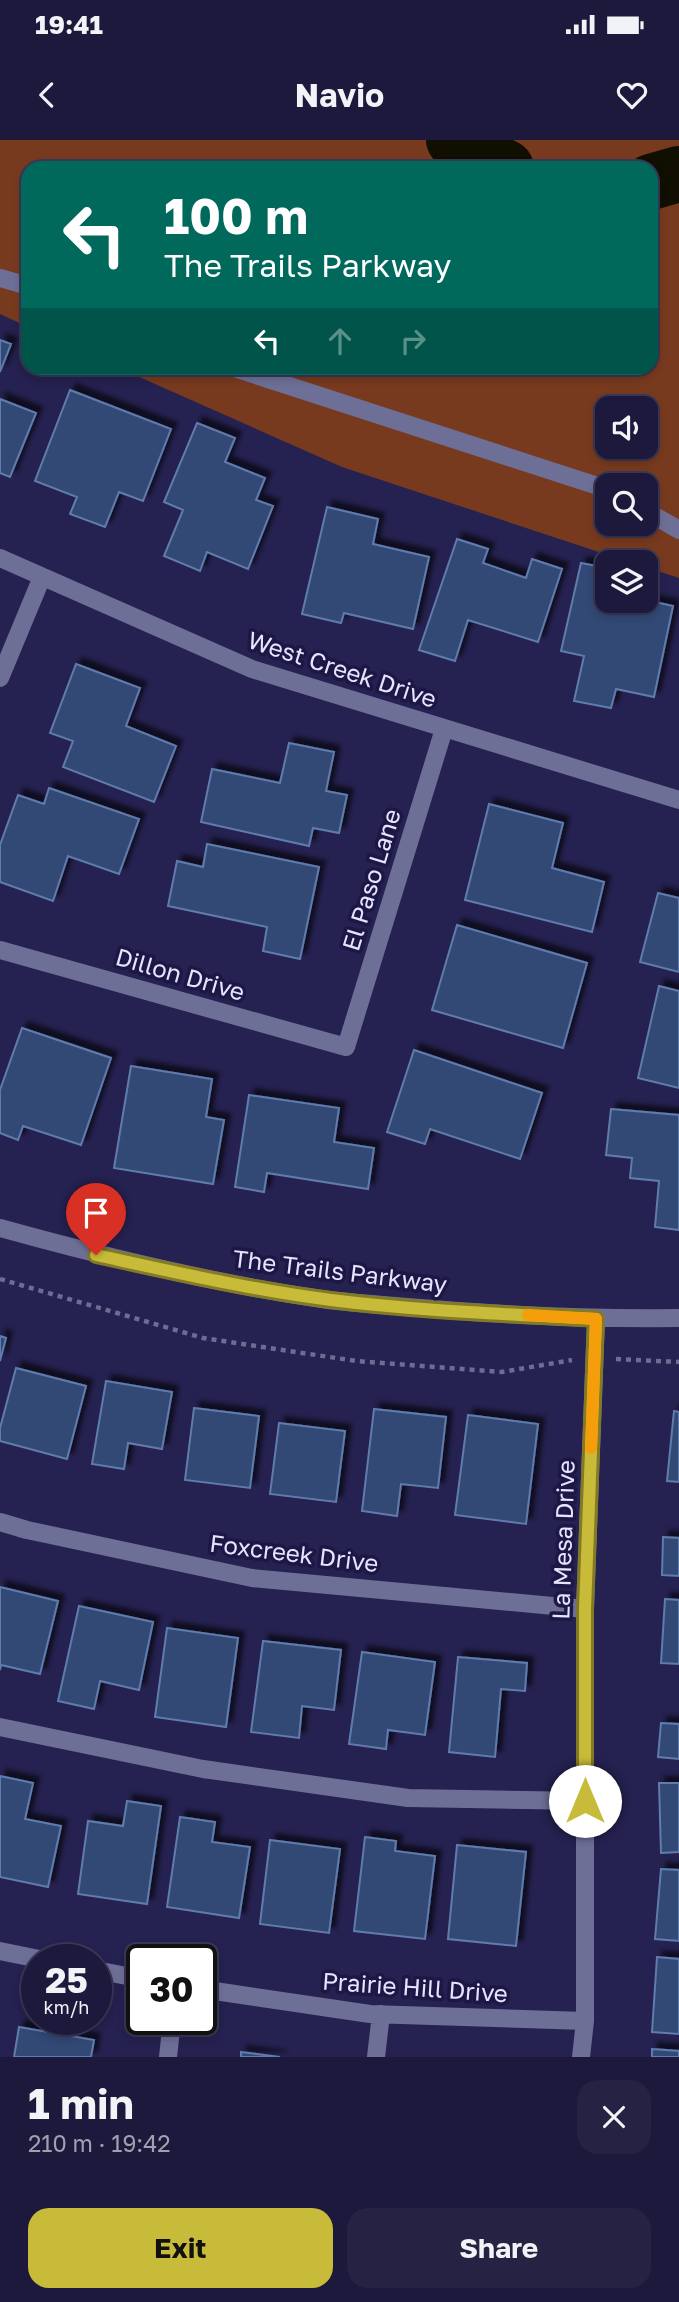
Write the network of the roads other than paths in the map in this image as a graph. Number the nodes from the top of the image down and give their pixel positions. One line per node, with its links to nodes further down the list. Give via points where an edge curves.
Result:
1 (0, 278): 2 (street)
2 (21, 284)
3 (255, 375): 4 (street)
4 (595, 485)
5 (658, 518): 6 (street)
6 (679, 530)
7 (0, 558): 8 (street, West Creek Drive)
8 (42, 577): 9 (street); 10 (street, West Creek Drive, via 252,669)
9 (0, 678)
10 (444, 729): 11 (street, West Creek Drive); 13 (street, El Paso Lane)
11 (679, 800)
12 (0, 950): 13 (street, Dillon Drive)
13 (346, 1047)
14 (0, 1228): 16 (street, The Trails Parkway, via 96,1255 330,1300)
15 (679, 1318): 16 (street, The Trails Parkway)
16 (596, 1319): 18 (street, La Mesa Drive)
17 (0, 1522): 18 (street, Foxcreek Drive, via 252,1578)
18 (585, 1609): 20 (street, La Mesa Drive)
19 (0, 1727): 20 (street, via 203,1769 408,1798)
20 (585, 1801): 25 (street, La Mesa Drive)
21 (0, 1951): 22 (street)
22 (21, 1955)
23 (217, 1991): 24 (street, Prairie Hill Drive)
24 (381, 2014): 25 (street, Prairie Hill Drive); 28 (street)
25 (585, 2021): 29 (street, La Mesa Drive)
26 (170, 2035): 27 (street)
27 (168, 2057)
28 (376, 2057)
29 (581, 2057)

